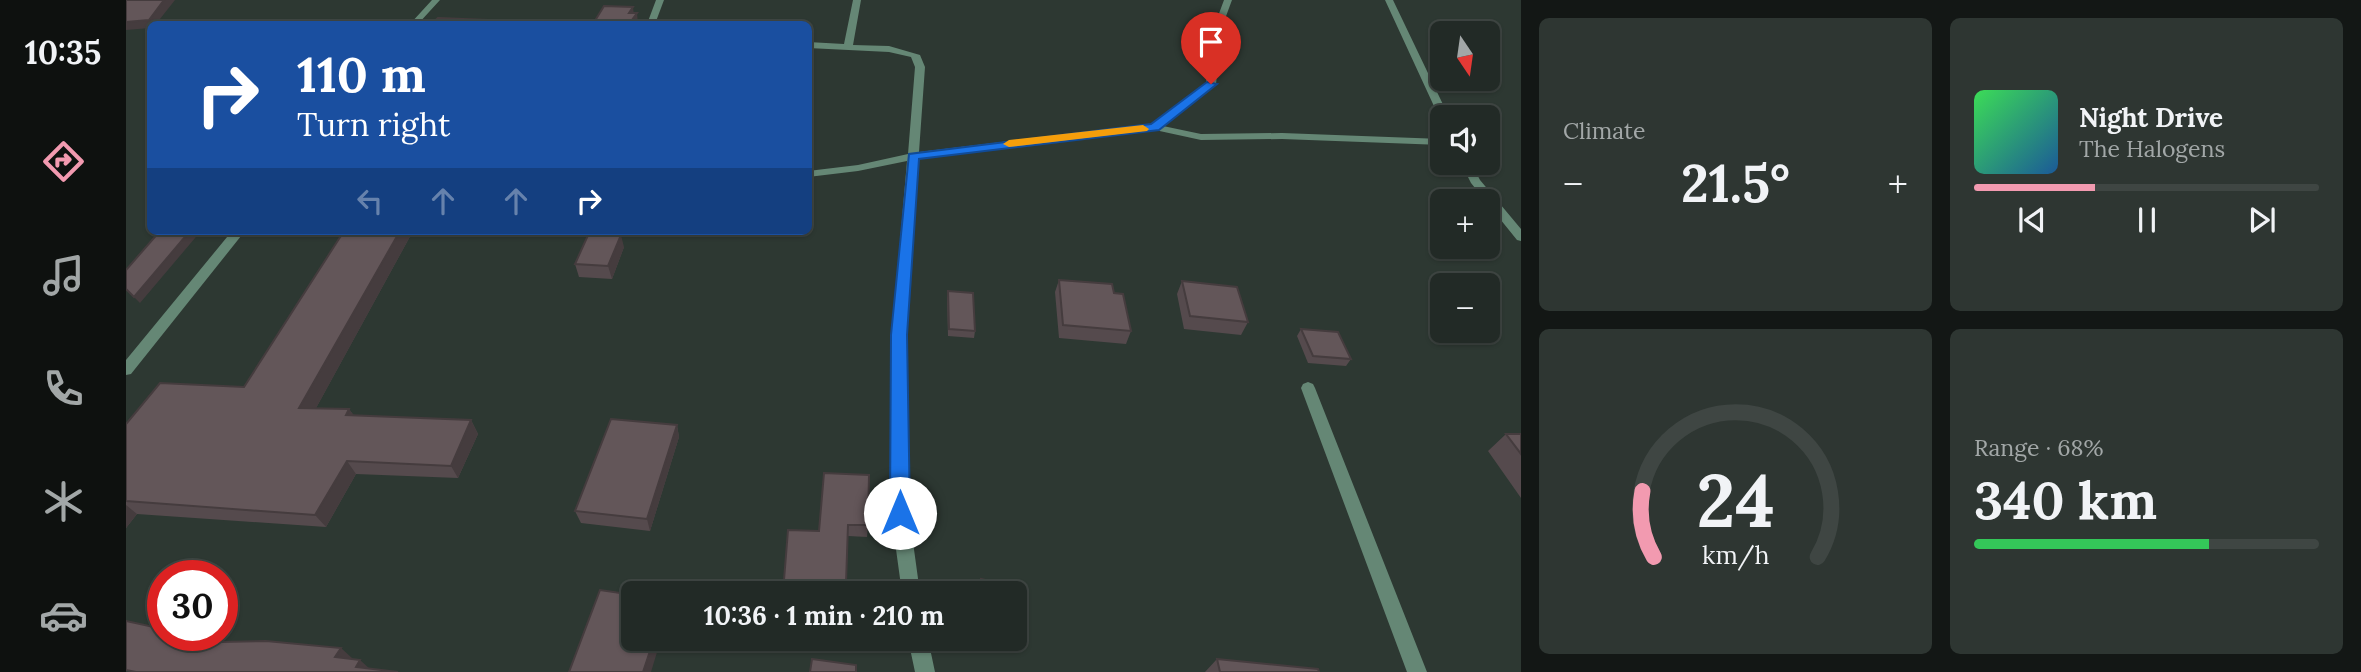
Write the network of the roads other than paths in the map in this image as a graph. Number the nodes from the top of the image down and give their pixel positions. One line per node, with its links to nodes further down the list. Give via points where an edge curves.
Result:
1 (436, 0): 6 (street)
2 (660, 0): 7 (street)
3 (857, 0): 9 (street)
4 (1228, 0): 11 (street, via 1218,27 1211,84)
5 (1389, 0): 10 (street)
6 (417, 21)
7 (651, 21)
8 (812, 45): 9 (street)
9 (848, 47): 13 (street, via 915,55 920,67)
10 (1438, 105)
11 (1155, 127): 12 (street, via 1201,137); 13 (street)
12 (1430, 142)
13 (914, 156): 14 (street); 20 (street, via 899,335 900,513)
14 (812, 174)
15 (1472, 175): 17 (street)
16 (236, 235): 18 (street)
17 (1521, 237)
18 (126, 370)
19 (1308, 388): 23 (street)
20 (909, 581)
21 (921, 651): 22 (street)
22 (925, 672)
23 (1417, 672)

